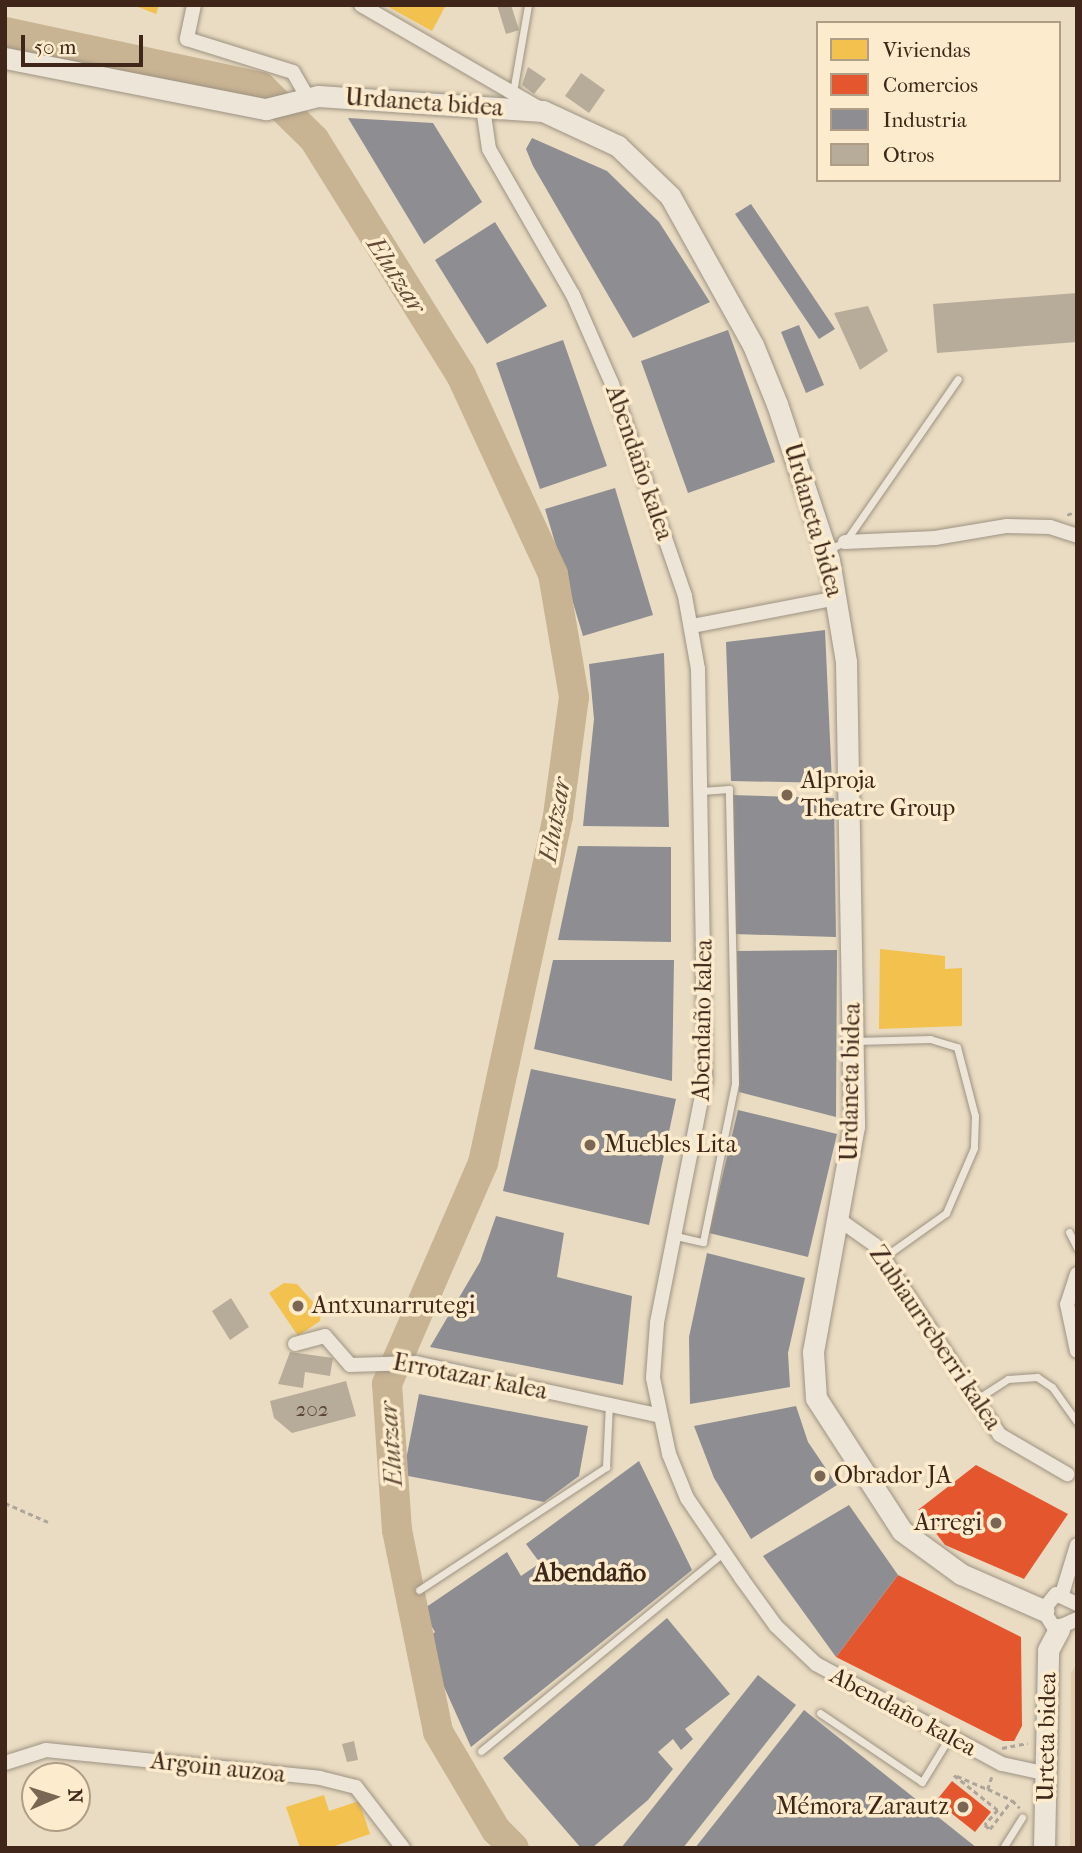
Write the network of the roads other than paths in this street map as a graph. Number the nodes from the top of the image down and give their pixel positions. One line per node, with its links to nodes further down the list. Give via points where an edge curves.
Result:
1 (194, 5): 6 (street, via 187,40 293,72)
2 (361, 5): 5 (street)
3 (528, 5): 5 (lane)
4 (5, 58): 6 (street, Urdaneta bidea, via 266,109)
5 (513, 93): 8 (street)
6 (303, 99): 7 (street, Urdaneta bidea)
7 (483, 108): 8 (street, Urdaneta bidea); 13 (street, Abendaño kalea, via 489,149 573,295 612,384)
8 (543, 111): 11 (street, Urdaneta bidea, via 618,146 670,196 753,345)
9 (958, 379): 11 (lane)
10 (1077, 536): 11 (street, via 1050,527 1007,526 935,538)
11 (836, 546): 12 (street, Urdaneta bidea)
12 (837, 598): 13 (street); 15 (street, Urdaneta bidea, via 846,662)
13 (692, 626): 14 (street, Abendaño kalea)
14 (701, 791): 18 (street, Abendaño kalea, via 705,1080); 18 (lane, via 729,789 735,1083 703,1242)
15 (855, 1041): 16 (street, Urdaneta bidea, via 854,1126); 20 (lane, via 930,1039 957,1047 975,1116 974,1148 946,1213)
16 (841, 1220): 20 (street, Zubiaurreberri kalea); 34 (street, Urdaneta bidea, via 813,1352 816,1398 829,1425 881,1506 918,1546 961,1574)
17 (1069, 1232): 19 (lane)
18 (676, 1236): 26 (street, Abendaño kalea, via 657,1323)
19 (1077, 1248)
20 (883, 1258): 24 (street, Zubiaurreberri kalea)
21 (1077, 1275): 23 (street, via 1067,1304)
22 (295, 1344): 25 (street, Errotazar kalea, via 325,1336 350,1365 390,1359)
23 (1077, 1351)
24 (977, 1399): 27 (lane, via 1009,1379 1037,1377 1052,1387); 28 (street, Zubiaurreberri kalea, via 1015,1449)
25 (609, 1404): 26 (street, Errotazar kalea); 31 (lane, via 606,1467)
26 (657, 1415): 30 (street, Abendaño kalea, via 687,1498)
27 (1077, 1422)
28 (1072, 1479)
29 (1077, 1545): 32 (street)
30 (724, 1552): 37 (street, Abendaño kalea, via 776,1626 816,1664); 38 (lane)
31 (419, 1590)
32 (1062, 1594): 33 (street); 34 (street, via 1050,1597)
33 (1077, 1604)
34 (1043, 1610): 35 (street, via 1046,1621)
35 (1072, 1624): 40 (street, Urteta bidea, via 1048,1650)
36 (820, 1713): 37 (lane, via 922,1782)
37 (949, 1738): 40 (street, Abendaño kalea, via 997,1762)
38 (481, 1751)
39 (5, 1763): 42 (street, Argoin auzoa, via 46,1750 320,1778 356,1787)
40 (1048, 1774): 44 (street, Urteta bidea)
41 (1022, 1818): 43 (lane)
42 (403, 1848)
43 (1003, 1848)
44 (1044, 1848)

